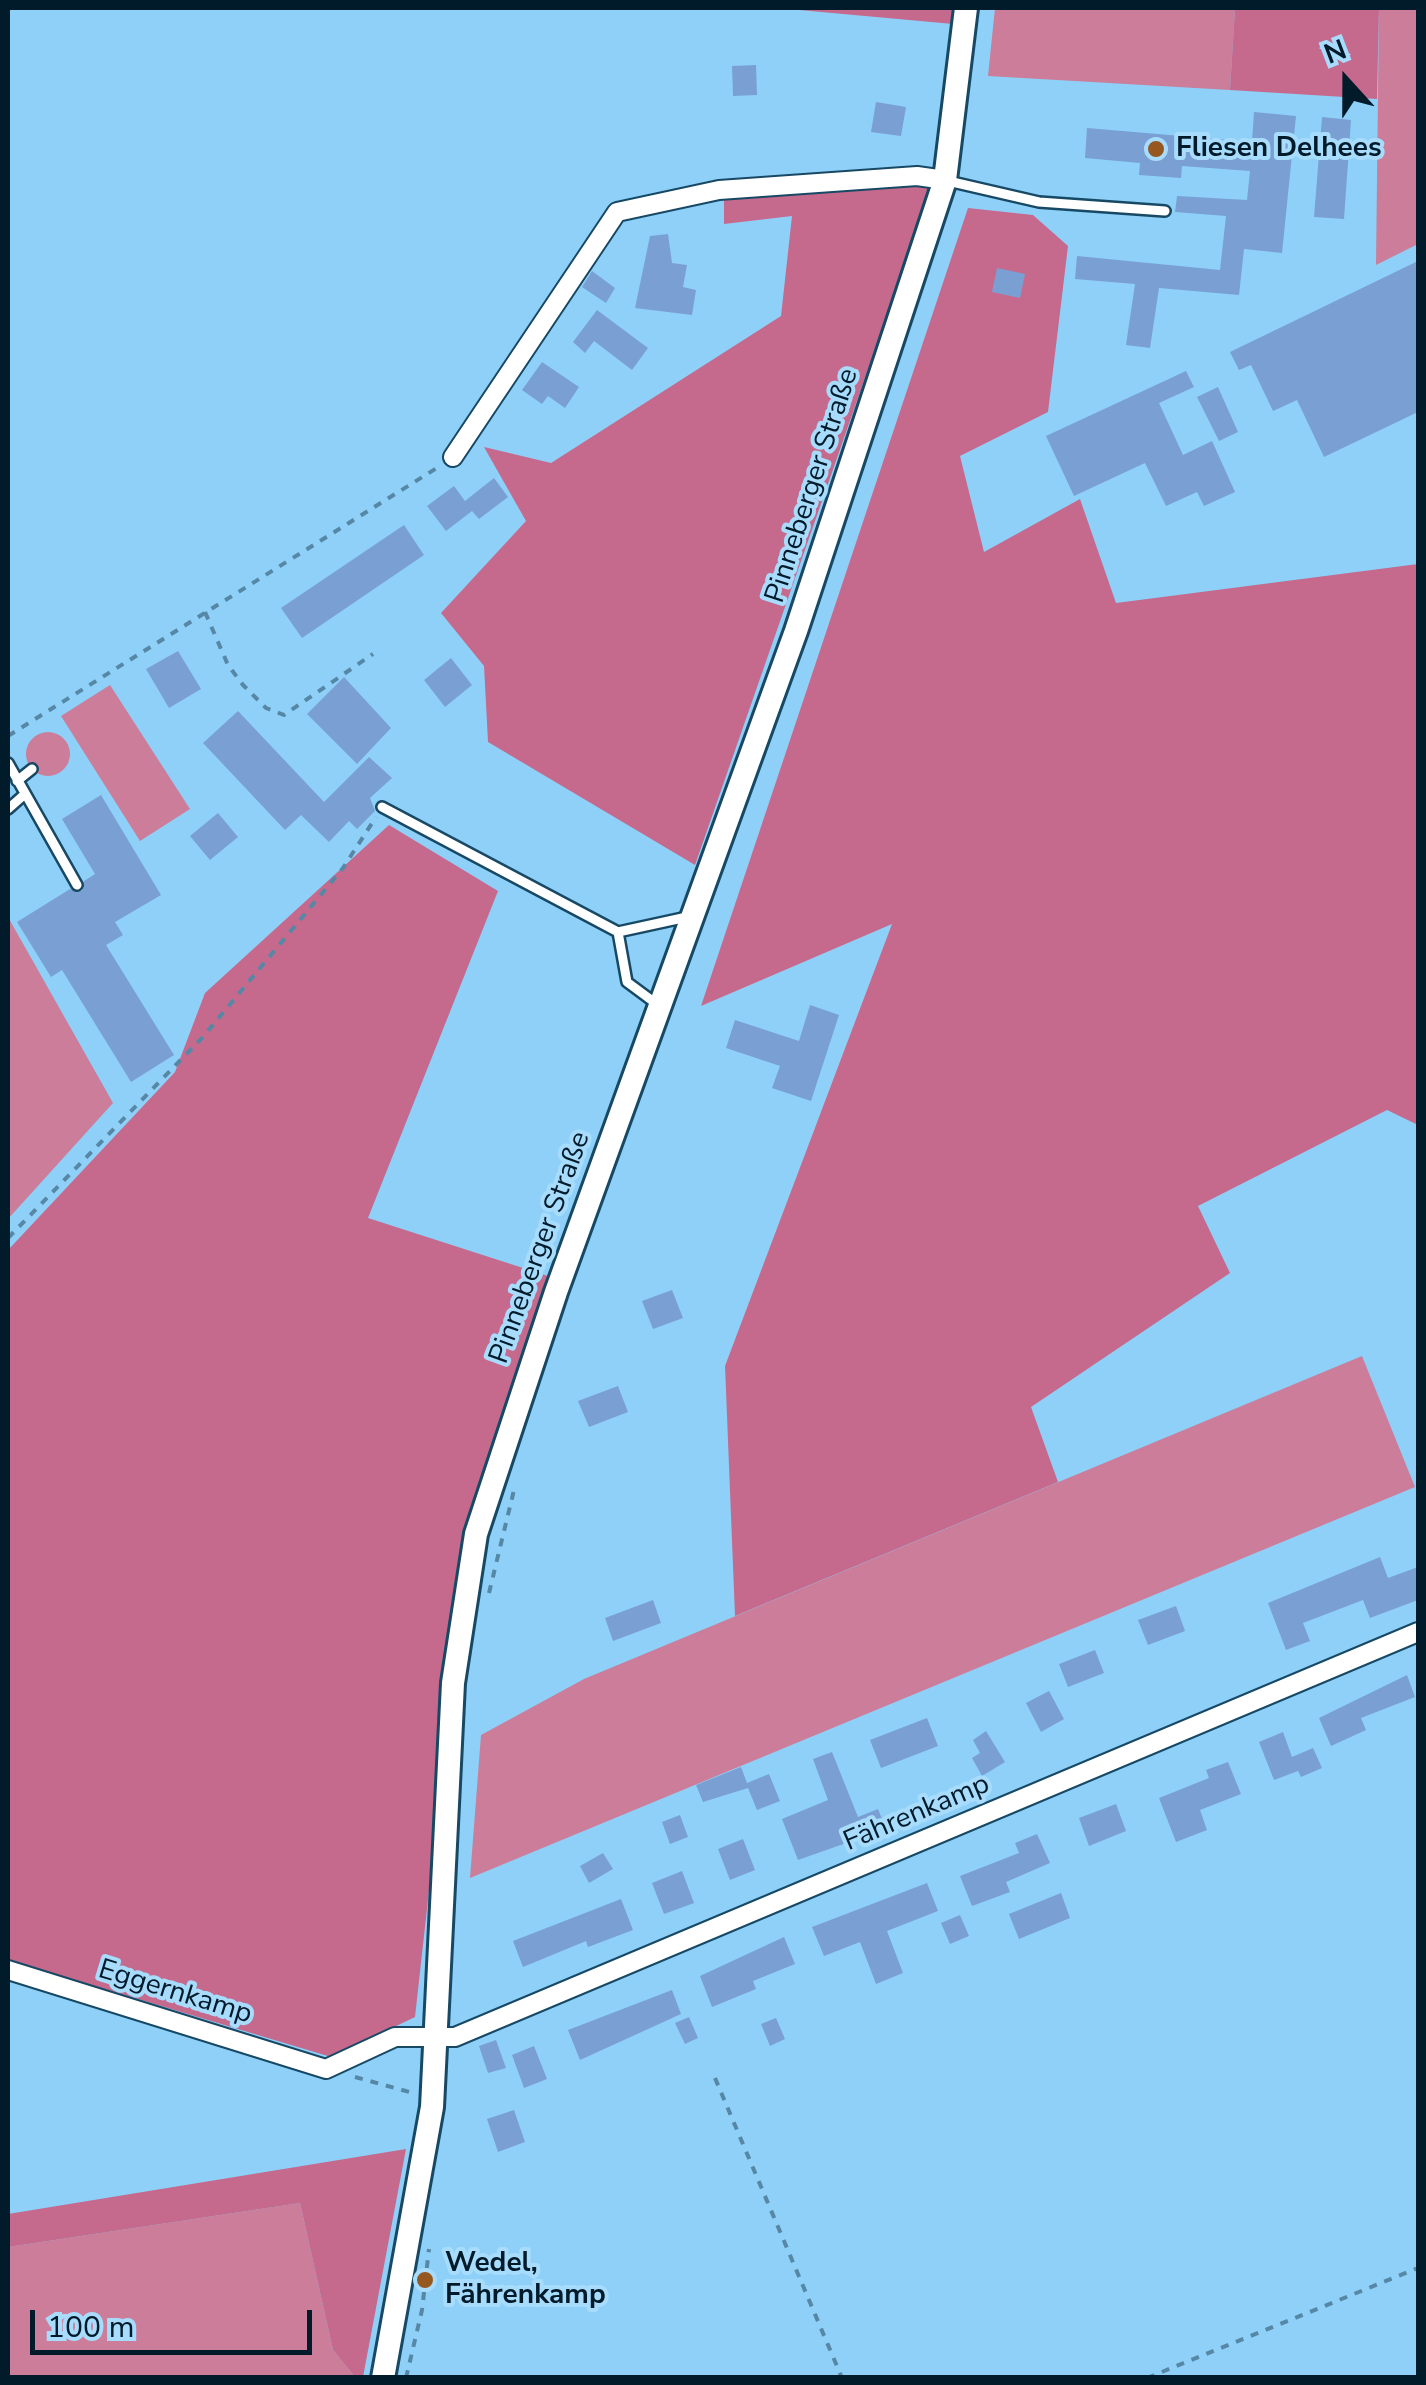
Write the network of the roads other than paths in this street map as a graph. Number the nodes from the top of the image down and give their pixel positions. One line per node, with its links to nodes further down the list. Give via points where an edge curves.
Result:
1 (966, 8): 2 (main road, Pinneberger Straße)
2 (946, 180): 3 (lane, via 1039,202); 4 (street, via 917,176 718,190 616,212); 12 (main road, Pinneberger Straße)
3 (1165, 211)
4 (453, 458)
5 (8, 763): 7 (lane)
6 (32, 769): 7 (lane)
7 (18, 780): 8 (lane)
8 (25, 794): 10 (lane); 11 (lane)
9 (382, 807): 13 (lane)
10 (8, 810)
11 (77, 885)
12 (695, 915): 13 (lane); 14 (main road, Pinneberger Straße)
13 (618, 932): 14 (lane, via 627,982)
14 (660, 1007): 17 (main road, Pinneberger Straße, via 476,1534 452,1683)
15 (1418, 1632): 17 (street, Fährenkamp, via 455,2037)
16 (8, 1970): 17 (street, Eggernkamp, via 326,2069 395,2037)
17 (435, 2035): 18 (main road, Pinneberger Straße, via 432,2098)
18 (383, 2378)

